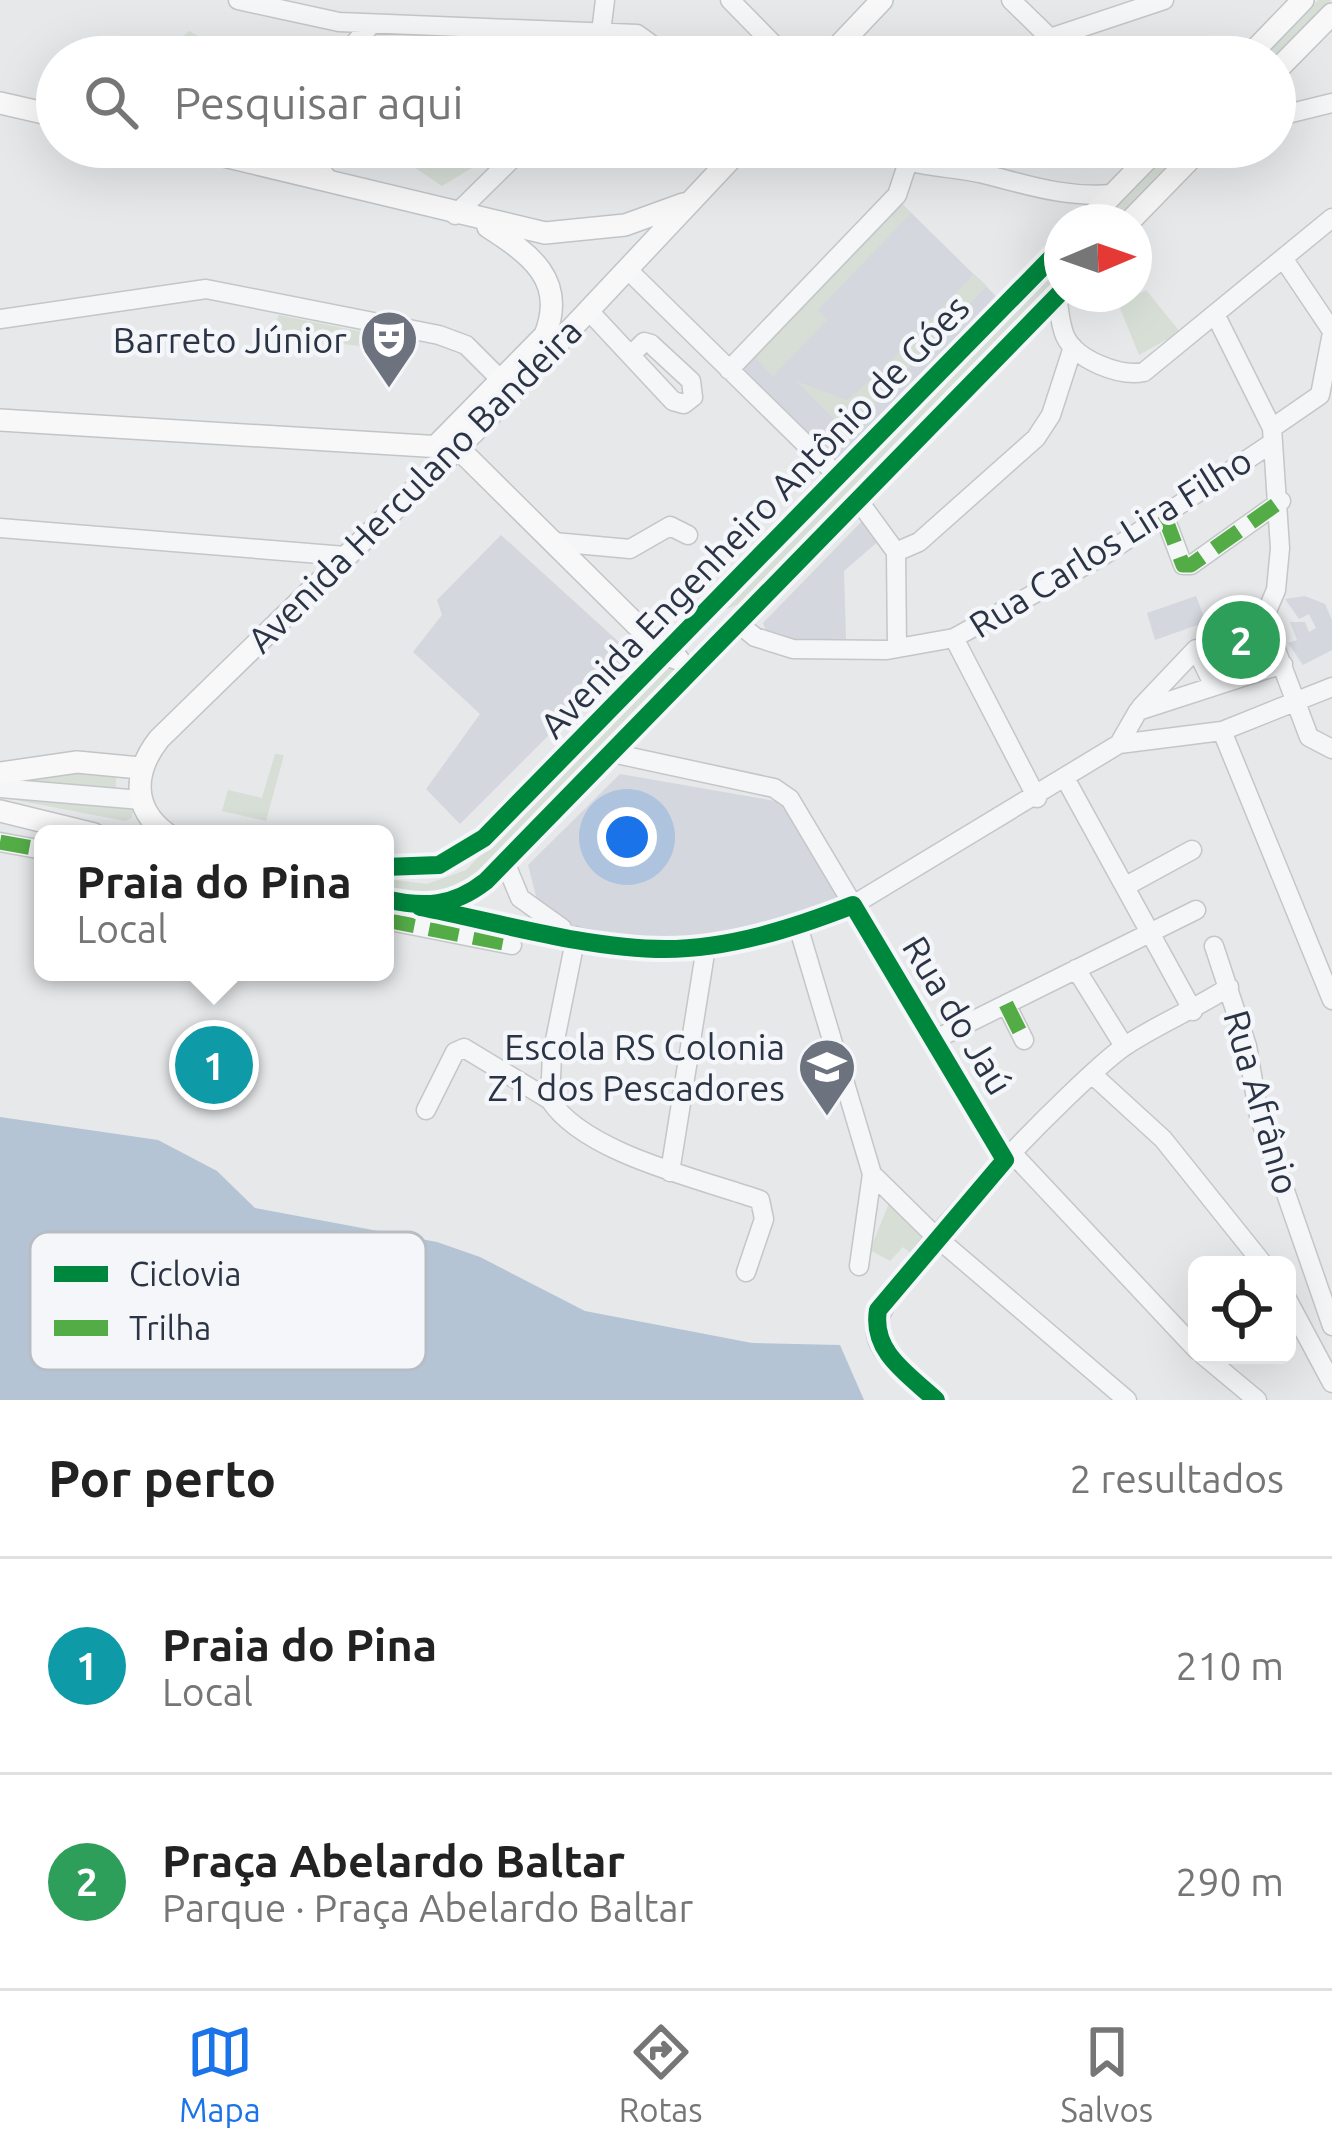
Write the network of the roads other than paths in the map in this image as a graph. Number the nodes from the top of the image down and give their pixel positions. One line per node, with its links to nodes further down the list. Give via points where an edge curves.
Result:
1 (238, 0): 9 (street)
2 (605, 0): 10 (street)
3 (730, 0): 14 (street)
4 (882, 0): 15 (main road)
5 (1011, 0): 16 (street)
6 (1165, 0): 17 (street)
7 (1303, 0): 18 (main road)
8 (1332, 14): 19 (main road)
9 (371, 25): 10 (street); 12 (street)
10 (601, 32): 11 (street)
11 (637, 34): 13 (street)
12 (361, 36)
13 (640, 36)
14 (765, 36)
15 (848, 36)
16 (1053, 36)
17 (1065, 36)
18 (1268, 36)
19 (1296, 51)
20 (0, 103): 22 (main road)
21 (1332, 103): 23 (street)
22 (36, 111)
23 (1296, 112)
24 (274, 168): 32 (main road)
25 (320, 168): 32 (street)
26 (507, 168): 37 (street)
27 (722, 168): 33 (main road, Avenida Herculano Bandeira)
28 (906, 168): 51 (street, via 897,195)
29 (946, 168): 34 (street, via 1048,193)
30 (1138, 168): 34 (main road)
31 (1182, 168): 36 (main road)
32 (329, 181): 37 (main road)
33 (698, 194): 37 (main road, via 650,218 591,230 545,232); 41 (main road, Avenida Herculano Bandeira)
34 (1112, 194): 35 (main road)
35 (1102, 204)
36 (1147, 204)
37 (466, 218): 52 (main road, Avenida Herculano Bandeira, via 520,248 549,280 545,335)
38 (1332, 218): 39 (street)
39 (1285, 261): 42 (street); 46 (street)
40 (1044, 265): 56 (main road, Avenida Engenheiro Antônio de Góes)
41 (628, 269): 45 (main road, Avenida Herculano Bandeira); 51 (street)
42 (1325, 299): 48 (street)
43 (1044, 309): 57 (main road, Avenida Engenheiro Antônio de Góes)
44 (1061, 312): 49 (street)
45 (594, 316): 50 (street); 55 (main road, Avenida Herculano Bandeira)
46 (1216, 316): 49 (street, via 1135,374); 54 (street)
47 (0, 319): 52 (street, via 206,289 439,335 466,345)
48 (1332, 332): 54 (street, Rua Carlos Lira Filho, via 1320,395)
49 (1073, 347): 63 (street, via 1036,438 919,542)
50 (631, 355)
51 (729, 370): 56 (street)
52 (502, 381): 55 (main road, Avenida Herculano Bandeira)
53 (0, 420): 55 (main road)
54 (1272, 435): 58 (street); 59 (street, Rua Carlos Lira Filho)
55 (448, 446): 62 (main road); 64 (main road, Avenida Herculano Bandeira)
56 (838, 476): 68 (main road, Avenida Engenheiro Antônio de Góes)
57 (858, 500): 63 (street); 65 (main road, Avenida Engenheiro Antônio de Góes)
58 (1281, 501): 59 (street, via 1191,566 1183,565); 70 (street, via 1276,590 1264,618)
59 (1164, 515): 66 (street, Rua Carlos Lira Filho)
60 (0, 528): 64 (street)
61 (688, 535): 62 (street, via 670,526 630,549)
62 (554, 542): 68 (main road)
63 (896, 552): 67 (street)
64 (345, 556): 79 (main road, Avenida Herculano Bandeira, via 159,739)
65 (739, 624): 67 (street, Rua Carlos Lira Filho, via 793,649); 69 (main road, Avenida Engenheiro Antônio de Góes)
66 (954, 638): 67 (street, Rua Carlos Lira Filho); 83 (street)
67 (897, 647)
68 (667, 655): 69 (main road); 92 (main road, Avenida Engenheiro Antônio de Góes, via 493,830 439,866)
69 (702, 663): 78 (main road, Avenida Engenheiro Antônio de Góes)
70 (1283, 664): 71 (street); 73 (street)
71 (1214, 686): 74 (street); 74 (street, via 1196,649)
72 (1332, 687): 73 (street)
73 (1296, 704): 75 (street); 77 (street, via 1310,737)
74 (1138, 711): 76 (street)
75 (1222, 731): 76 (street); 107 (street)
76 (1119, 743): 81 (street)
77 (1332, 749)
78 (612, 753): 91 (main road, Avenida Engenheiro Antônio de Góes); 95 (street, Rua do Jaú, via 779,790)
79 (140, 768): 80 (main road, via 76,762); 84 (main road)
80 (0, 773)
81 (1065, 778): 83 (street); 93 (street)
82 (0, 788): 84 (street)
83 (1037, 797): 95 (street)
84 (141, 800): 87 (main road)
85 (0, 812): 86 (main road)
86 (56, 825)
87 (157, 825)
88 (0, 842): 89 (street)
89 (34, 848)
90 (1192, 850): 93 (street)
91 (505, 862): 96 (main road, Avenida Engenheiro Antônio de Góes, via 458,899); 101 (street, via 524,902)
92 (394, 867)
93 (1126, 886): 100 (street)
94 (394, 901): 96 (main road)
95 (853, 904): 99 (street); 110 (street, Rua do Jaú)
96 (420, 907): 101 (street)
97 (1196, 910): 100 (street)
98 (394, 922): 102 (street)
99 (797, 926): 103 (street); 118 (street)
100 (1153, 934): 105 (street); 109 (street)
101 (576, 936): 103 (street, via 634,948); 114 (street)
102 (512, 945)
103 (706, 946): 117 (street)
104 (1214, 946): 106 (street, Rua Afrânio)
105 (1076, 969): 108 (street); 112 (street)
106 (1228, 987): 109 (street); 124 (street, Rua Afrânio, via 1259,1116)
107 (1332, 1000)
108 (1006, 1004): 110 (street); 111 (street)
109 (1193, 1011): 112 (street)
110 (936, 1039): 116 (street, Rua do Jaú)
111 (1024, 1040)
112 (1124, 1046): 113 (street)
113 (1093, 1075): 116 (street); 120 (street, via 1162,1139)
114 (550, 1100): 115 (street, via 464,1048); 117 (street, via 575,1124)
115 (426, 1110)
116 (1009, 1156): 119 (street); 125 (street, Rua do Jaú)
117 (670, 1172): 122 (street, via 764,1204)
118 (872, 1174): 119 (street); 121 (street)
119 (935, 1236): 128 (street, via 878,1310 878,1341); 129 (street)
120 (1257, 1256)
121 (859, 1266)
122 (746, 1272)
123 (1296, 1316): 127 (street)
124 (1332, 1326)
125 (1188, 1341)
126 (1213, 1364): 130 (street, Rua do Jaú)
127 (1332, 1383)
128 (937, 1400)
129 (1127, 1400)
130 (1257, 1400)

